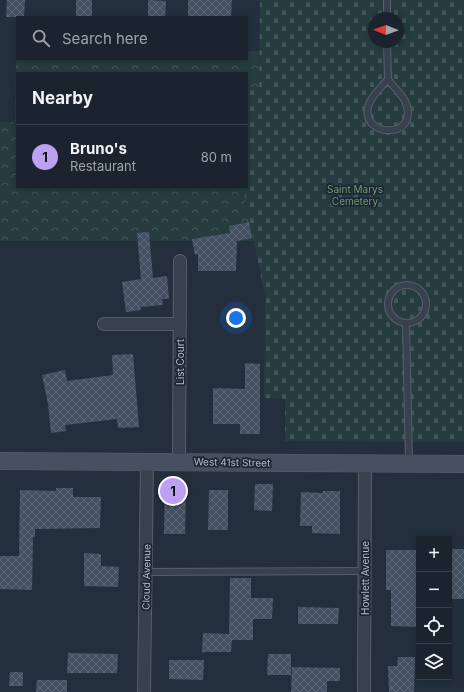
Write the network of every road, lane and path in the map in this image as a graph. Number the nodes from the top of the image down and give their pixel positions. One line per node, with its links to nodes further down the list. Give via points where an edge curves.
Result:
1 (387, 0): 2 (lane)
2 (387, 12)
3 (387, 48): 4 (lane)
4 (388, 79): 4 (lane, via 372,98 368,110 371,122 388,131 401,126 408,115 405,100)
5 (180, 262): 8 (street, List Court)
6 (406, 323): 6 (lane, via 395,319 388,309 392,291 403,285 415,287 426,302 423,314 413,322); 13 (lane)
7 (104, 324): 8 (street)
8 (180, 324): 11 (street, List Court)
9 (0, 461): 10 (street, West 41st Street)
10 (147, 461): 11 (street, West 41st Street); 15 (street, Cloud Avenue)
11 (179, 462): 12 (street, West 41st Street)
12 (365, 464): 13 (street, West 41st Street); 16 (street, Howlett Avenue)
13 (409, 464): 14 (street, West 41st Street)
14 (464, 464)
15 (146, 572): 16 (lane); 17 (street, Cloud Avenue)
16 (365, 572): 18 (street, Howlett Avenue)
17 (144, 692)
18 (364, 692)

